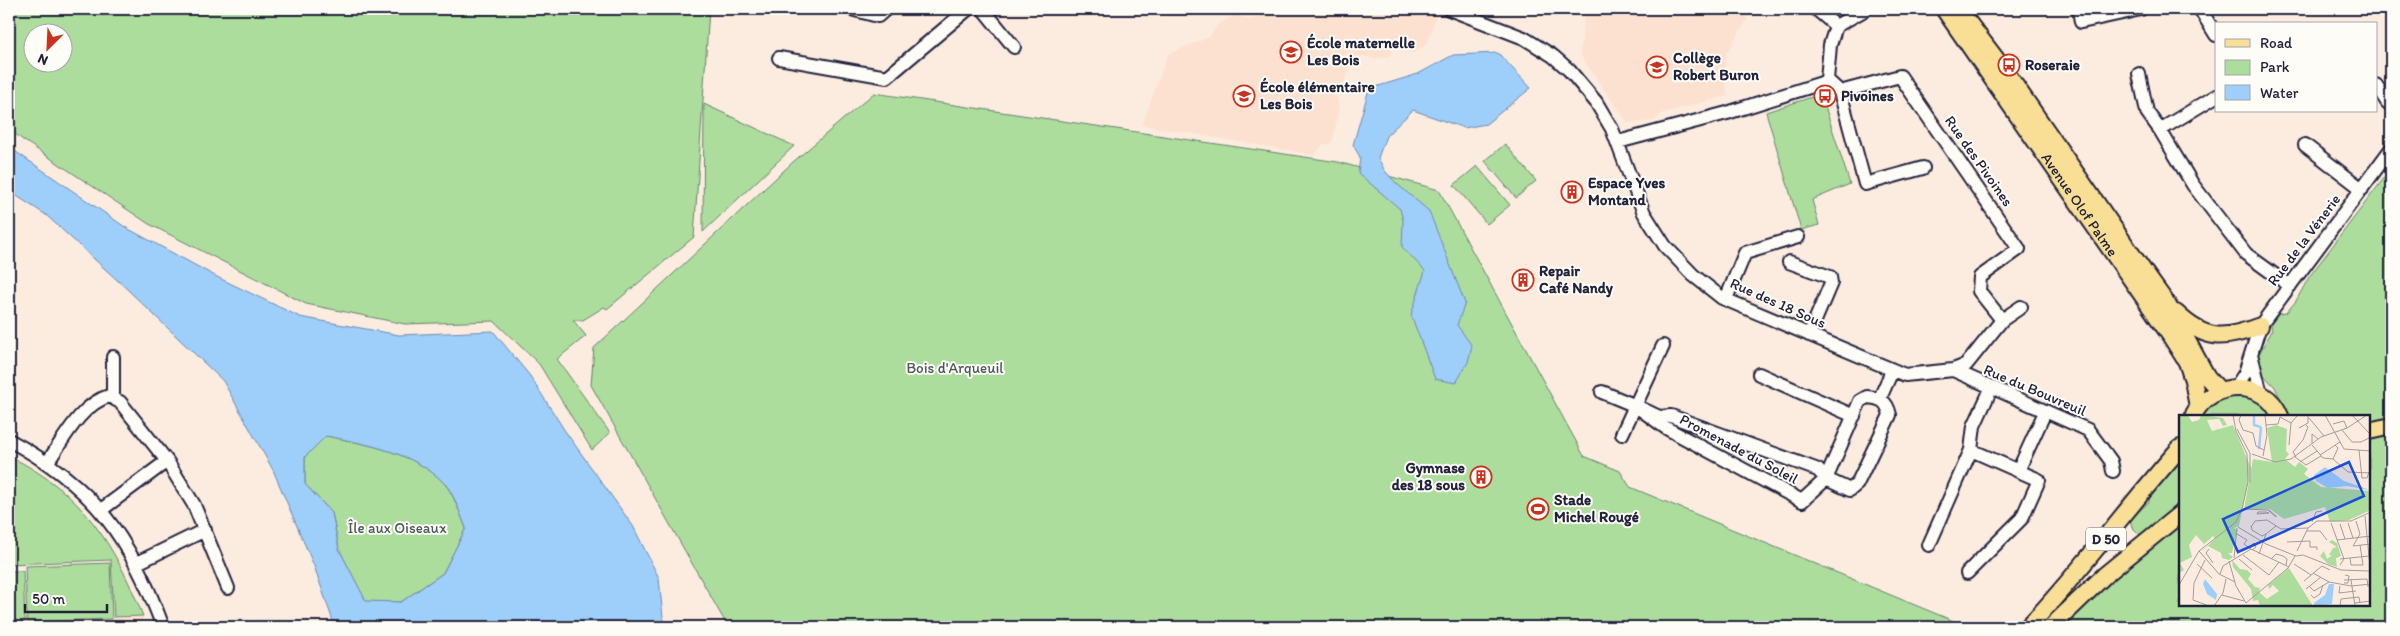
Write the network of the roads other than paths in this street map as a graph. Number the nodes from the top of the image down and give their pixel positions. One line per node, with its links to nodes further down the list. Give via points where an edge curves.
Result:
1 (851, 9): 2 (street, via 878,16)
2 (886, 9)
3 (968, 9): 16 (street, via 887,77)
4 (983, 9): 15 (street)
5 (1449, 9): 24 (street, Rue des 18 Sous, via 1513,33 1553,56 1586,89)
6 (1816, 9): 13 (street)
7 (1866, 9): 13 (street)
8 (1944, 9): 52 (main road, Avenue Olof Palme, via 2187,362 2193,380)
9 (1958, 9): 33 (main road, Avenue Olof Palme, via 2005,71)
10 (2078, 9): 11 (street, via 2081,22)
11 (2141, 9)
12 (2200, 9): 14 (street)
13 (1836, 26): 18 (street, via 1830,45)
14 (2215, 33)
15 (1014, 47)
16 (779, 58)
17 (2138, 74): 23 (street, via 2148,112)
18 (1828, 80): 20 (street); 24 (street, via 1727,113)
19 (2378, 88): 22 (street)
20 (1840, 92): 27 (street, via 1866,184); 35 (street, Rue des Pivoines, via 1900,76 2020,248 1980,277 1979,291)
21 (2215, 97): 23 (street)
22 (2391, 105)
23 (2160, 130): 31 (street, via 2193,185 2246,254)
24 (1618, 142): 32 (street, Rue des 18 Sous, via 1644,213 1665,246 1693,275)
25 (2305, 145): 28 (street)
26 (2391, 149): 28 (street, Rue de la Vénerie)
27 (1923, 168)
28 (2362, 189): 31 (street, Rue de la Vénerie)
29 (1798, 236): 32 (street, via 1745,253)
30 (1789, 262): 37 (street, via 1830,277 1831,283)
31 (2290, 286): 36 (street, Rue de la Vénerie)
32 (1726, 299): 37 (street, Rue des 18 Sous)
33 (2167, 304): 36 (main road, via 2202,333 2226,336); 46 (main road, Avenue Olof Palme, via 2207,377)
34 (2021, 307): 35 (street, Rue des 18 Sous)
35 (2002, 320): 41 (street, Rue des 18 Sous, via 1966,365)
36 (2260, 326): 39 (street, Rue de la Vénerie)
37 (1809, 335): 42 (street, Rue des 18 Sous)
38 (1663, 346): 51 (street)
39 (2251, 354): 44 (street, Rue de la Vénerie); 48 (street)
40 (113, 357): 49 (street)
41 (1953, 370): 42 (street, Rue des 18 Sous, via 1905,375); 45 (street, Rue du Bouvreuil)
42 (1892, 371): 50 (street)
43 (1759, 374): 55 (street)
44 (2236, 387): 46 (main road); 48 (main road)
45 (1991, 389): 53 (street, Rue du Bouvreuil); 61 (street, via 1974,426)
46 (2220, 390): 52 (main road, via 2210,395)
47 (1602, 392): 51 (street, Promenade du Soleil)
48 (2261, 394): 54 (main road)
49 (113, 397): 62 (street); 63 (street, via 97,401 80,416)
50 (1880, 398): 55 (street, Promenade du Soleil, via 1867,397 1860,401); 66 (street, Promenade du Soleil, via 1888,405 1890,415 1858,484 1850,490)
51 (1636, 406): 58 (street); 66 (street, Promenade du Soleil, via 1659,417 1671,416 1818,470); 66 (street, Promenade du Soleil, via 1666,428 1802,501)
52 (2195, 411)
53 (2045, 412): 64 (street); 65 (street, Rue du Bouvreuil, via 2088,430 2111,461)
54 (2280, 415)
55 (1854, 416): 66 (street, Promenade du Soleil)
56 (2391, 426): 57 (main road)
57 (2371, 431)
58 (1622, 434)
59 (9, 440): 63 (street)
60 (2179, 449): 75 (main road, D 50, via 2084,566)
61 (1971, 450): 64 (street); 70 (street)
62 (167, 461): 67 (street); 69 (street)
63 (47, 462): 67 (street)
64 (2018, 471): 72 (street, via 2039,480 2022,518)
65 (2113, 471)
66 (1826, 479)
67 (101, 510): 71 (street)
68 (2179, 515): 76 (main road, D 50, via 2105,575)
69 (205, 530): 71 (street); 73 (street)
70 (1929, 544)
71 (136, 563): 74 (street)
72 (1967, 573)
73 (228, 588)
74 (162, 627)
75 (2028, 627)
76 (2051, 627)

